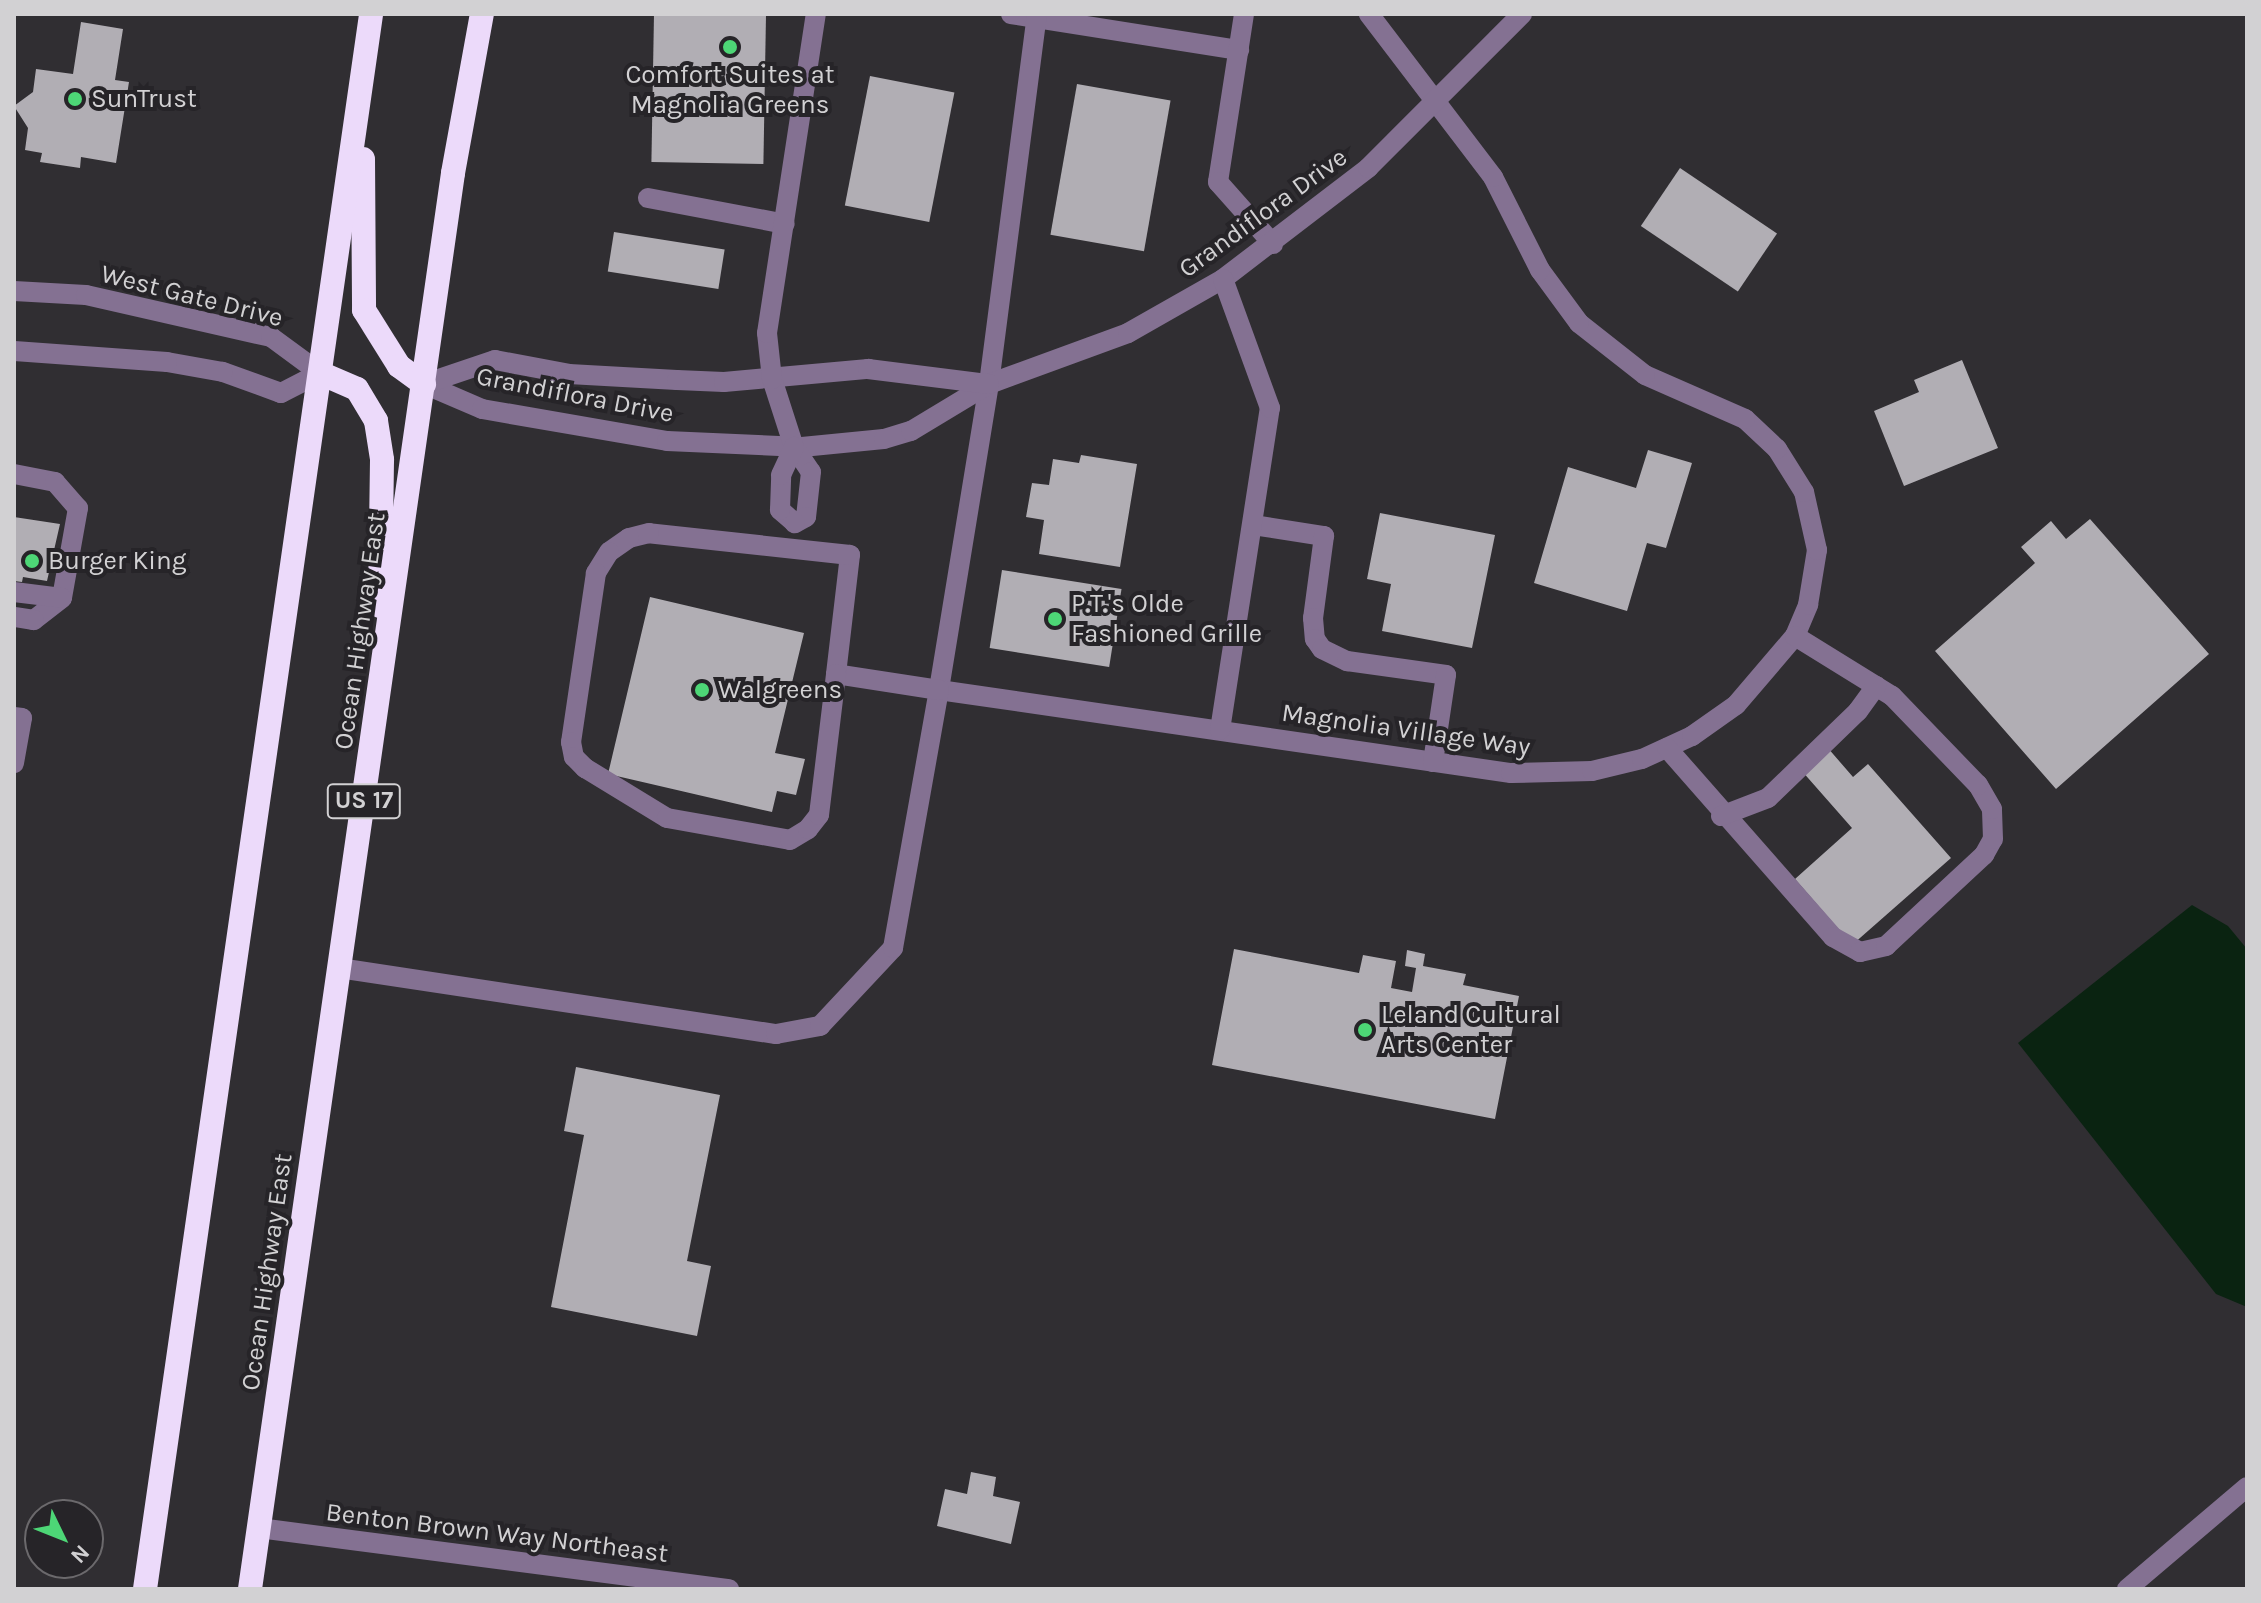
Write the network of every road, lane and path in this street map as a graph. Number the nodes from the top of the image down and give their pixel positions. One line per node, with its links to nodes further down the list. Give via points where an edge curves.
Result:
1 (371, 14): 10 (highway)
2 (482, 14): 20 (highway, Ocean Highway East / US 17)
3 (816, 14): 13 (street)
4 (1011, 14): 8 (street)
5 (1244, 14): 9 (street)
6 (1369, 14): 11 (street, Magnolia Village Way)
7 (1522, 14): 11 (street, Grandiflora Drive)
8 (1037, 16): 9 (street); 21 (street)
9 (1239, 50): 14 (street, via 1218,182)
10 (362, 77): 18 (highway); 20 (highway, via 364,310 399,366)
11 (1437, 101): 14 (street, Grandiflora Drive, via 1368,168); 30 (street, Magnolia Village Way, via 1493,177 1540,270 1579,323 1645,375 1745,419 1792,469 1804,492 1817,550 1808,605)
12 (648, 198): 13 (street)
13 (785, 224): 19 (street, via 767,333)
14 (1273, 244): 15 (street, Grandiflora Drive)
15 (1223, 279): 21 (street, Grandiflora Drive, via 1128,333); 25 (street, via 1270,408)
16 (14, 291): 18 (street, West Gate Drive, via 102,298 271,337)
17 (14, 351): 18 (street, via 191,365 281,393)
18 (320, 373): 34 (highway, via 363,394 381,439); 44 (highway)
19 (772, 379): 20 (street, Grandiflora Drive, via 724,382 569,374 495,360); 21 (street, Grandiflora Drive, via 868,369); 22 (street)
20 (424, 384): 22 (street, Grandiflora Drive, via 482,409 667,441); 34 (highway, Ocean Highway East / US 17)
21 (989, 384): 22 (street, Grandiflora Drive, via 911,431 874,441); 33 (street)
22 (794, 447): 24 (street, via 781,475 780,510); 24 (street, via 811,472 806,517)
23 (14, 474): 28 (street, via 55,482 78,508)
24 (795, 523): 26 (street)
25 (1253, 525): 36 (street); 38 (street, via 1324,536 1313,618 1322,649 1347,661 1446,675)
26 (792, 547): 31 (street, via 850,555); 31 (street, via 649,533 629,538 609,552 596,573 571,742 574,757 667,818 790,840 819,815)
27 (14, 592): 28 (street)
28 (62, 598): 29 (street, via 34,620)
29 (14, 617)
30 (1795, 636): 32 (street); 37 (street, Magnolia Village Way, via 1736,705)
31 (836, 674): 33 (street, Magnolia Village Way)
32 (1876, 686): 40 (street, via 1858,711 1768,798); 40 (street, via 1906,709 1978,785 1996,824 1984,855 1886,946 1871,952 1850,950)
33 (939, 690): 36 (street, Magnolia Village Way); 41 (street, via 893,948 820,1026 776,1034)
34 (379, 700): 41 (highway, Ocean Highway East / US 17)
35 (14, 717): 39 (street, via 22,718)
36 (1220, 730): 38 (street, Magnolia Village Way)
37 (1667, 748): 38 (street, Magnolia Village Way, via 1617,766 1567,774); 40 (street)
38 (1433, 762)
39 (14, 763)
40 (1721, 816)
41 (339, 968): 43 (highway, Ocean Highway East / US 17)
42 (2247, 1487): 47 (street)
43 (259, 1528): 45 (highway, Ocean Highway East / US 17); 46 (street, Benton Brown Way Northeast)
44 (147, 1589)
45 (250, 1589)
46 (729, 1589)
47 (2127, 1589)

